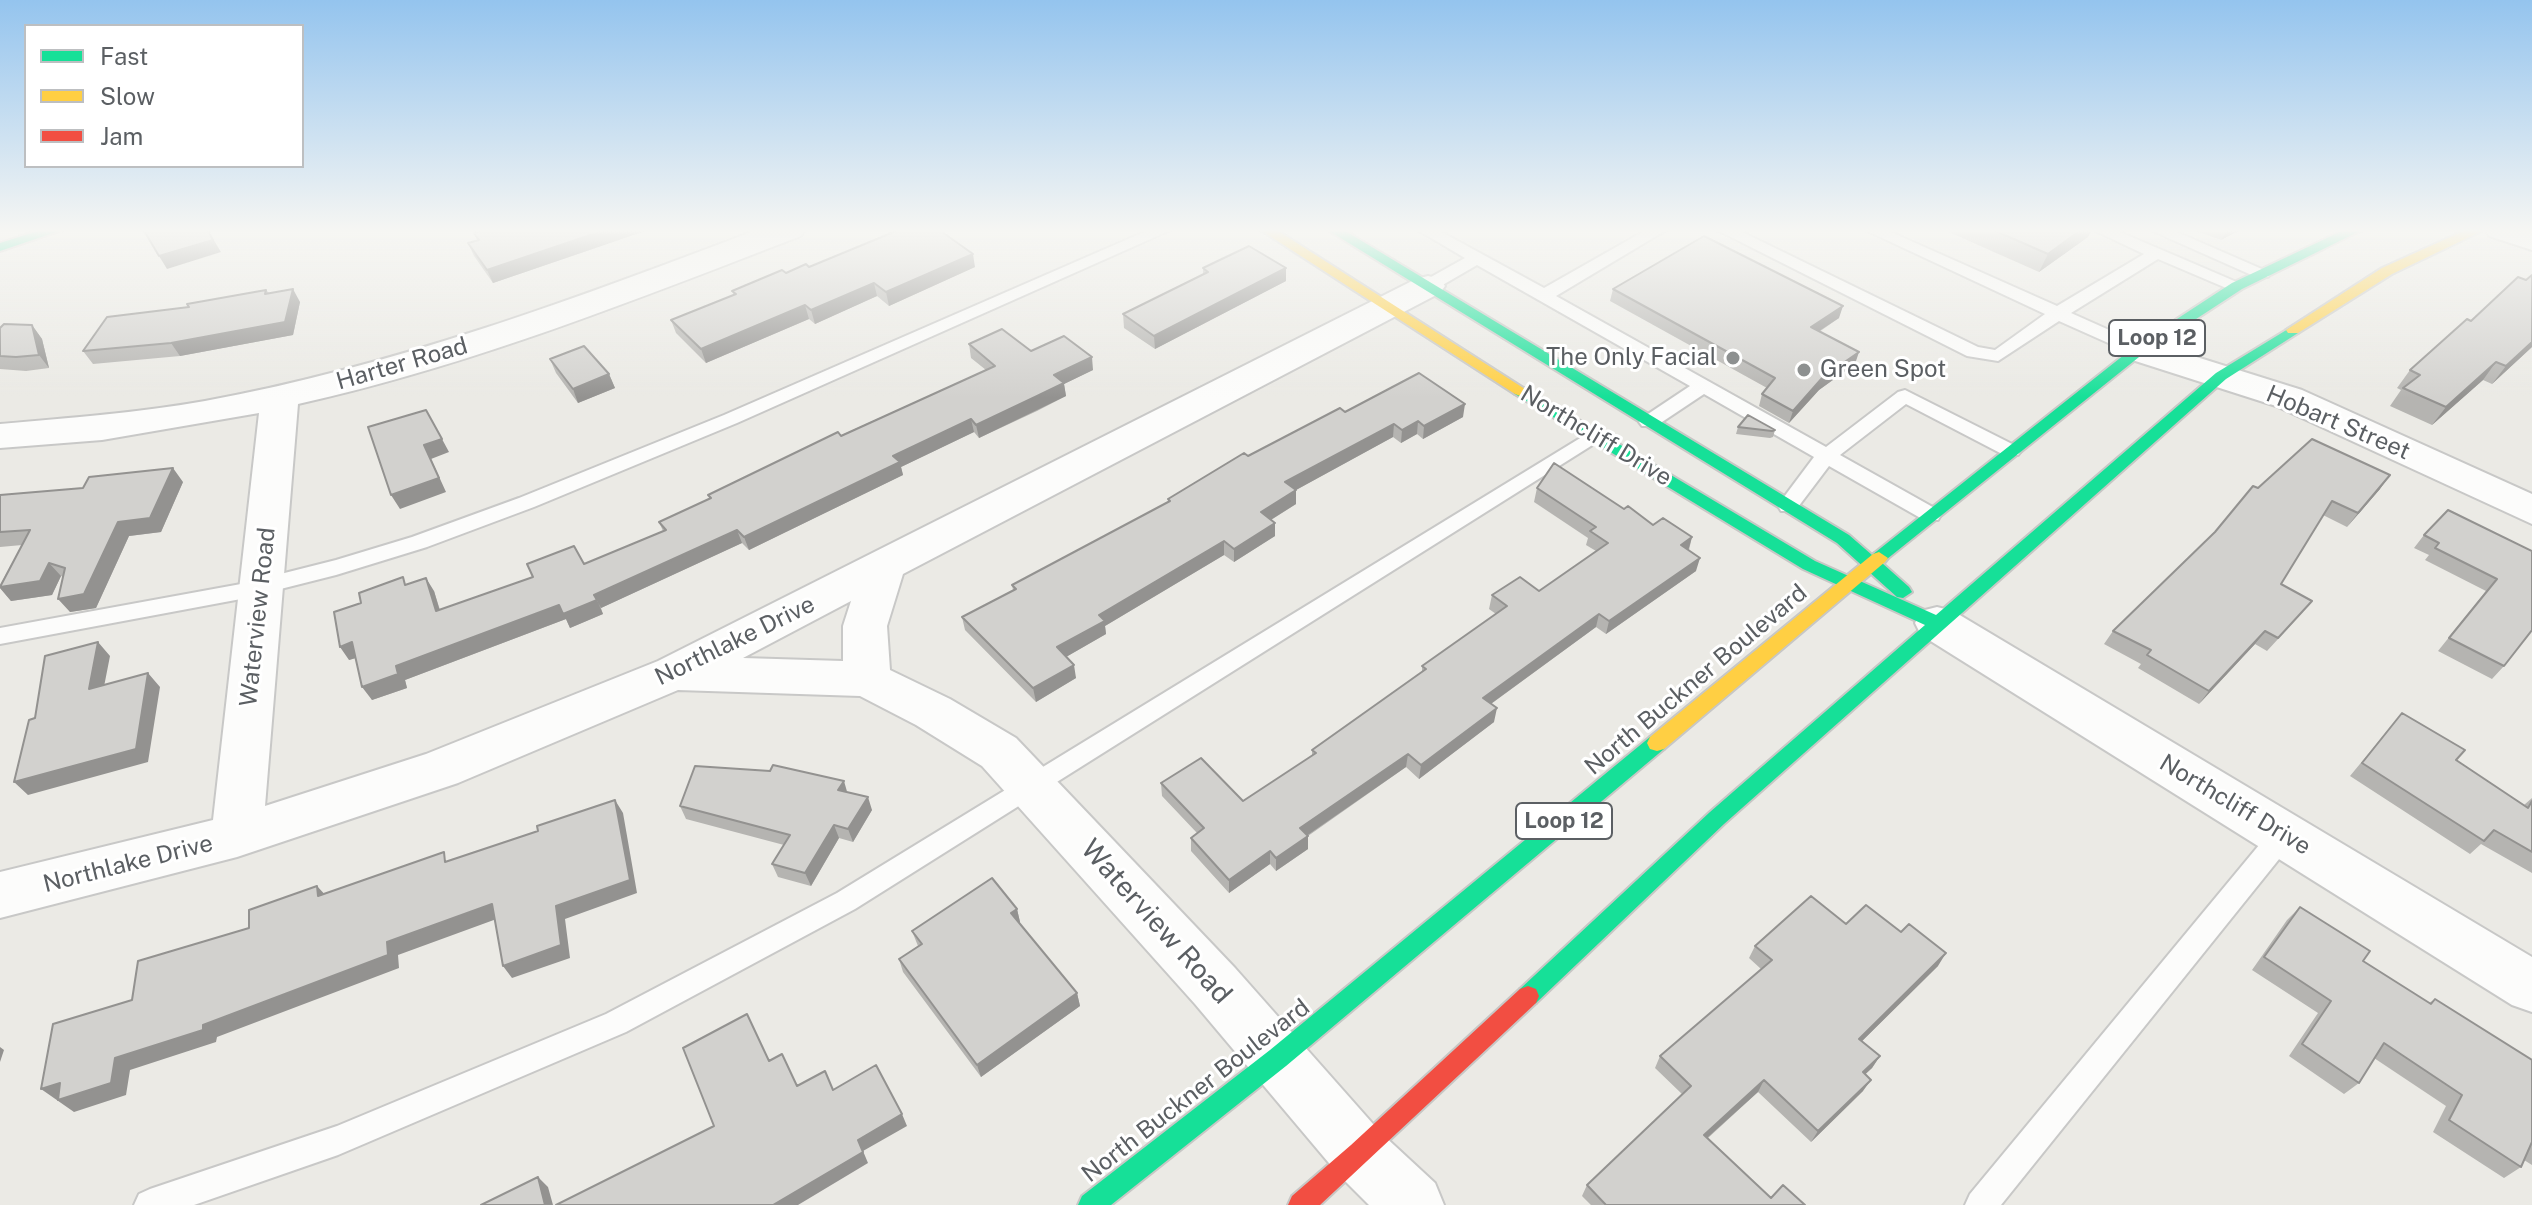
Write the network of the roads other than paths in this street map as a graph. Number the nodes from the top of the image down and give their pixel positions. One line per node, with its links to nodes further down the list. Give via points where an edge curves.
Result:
1 (643, 285): 18 (street, Harter Road, via 485,341)
2 (1037, 285): 30 (lane, via 516,508 382,554)
3 (1355, 285): 13 (main road, Northcliff Drive)
4 (1524, 285): 12 (lane)
5 (1562, 285): 12 (lane)
6 (1837, 285): 14 (lane, via 1986,356 1998,356)
7 (1994, 285): 14 (lane)
8 (2104, 285): 14 (lane)
9 (2364, 285): 16 (main road, Loop 12)
10 (1428, 286): 13 (street, Northlake Drive); 19 (main road, Northcliff Drive)
11 (2237, 286): 15 (main road, North Buckner Boulevard / Loop 12)
12 (1543, 296): 17 (lane)
13 (1389, 307): 20 (main road, Northcliff Drive); 28 (street, Northlake Drive)
14 (2057, 314): 15 (lane)
15 (2139, 350): 16 (street, Hobart Street); 22 (main road, North Buckner Boulevard / Loop 12)
16 (2221, 376): 25 (street, Hobart Street, via 2289,398); 31 (main road, Loop 12)
17 (1702, 387): 19 (lane); 23 (lane)
18 (280, 397): 21 (street, Harter Road, via 128,424); 30 (street, Waterview Road)
19 (1649, 422): 24 (main road, Northcliff Drive)
20 (1595, 435): 29 (main road, Northcliff Drive, via 1809,565); 35 (lane)
21 (0, 436)
22 (2011, 451): 23 (lane, via 1905,396); 26 (main road, North Buckner Boulevard / Loop 12)
23 (1825, 457): 24 (lane); 26 (lane)
24 (1788, 506): 27 (main road, Northcliff Drive)
25 (2532, 510)
26 (1931, 515): 27 (main road, North Buckner Boulevard / Loop 12)
27 (1873, 564): 29 (main road, North Buckner Boulevard / Loop 12); 31 (main road, Northcliff Drive)
28 (883, 568): 33 (street, Northlake Drive); 34 (street, via 865,626)
29 (1849, 583): 31 (main road, Northcliff Drive); 40 (main road, North Buckner Boulevard / Loop 12)
30 (261, 587): 32 (lane); 37 (street, Waterview Road)
31 (1937, 623): 36 (street, Northcliff Drive); 41 (main road, Loop 12, via 1717,818)
32 (0, 636)
33 (674, 673): 34 (street, Waterview Road); 37 (street, Northlake Drive, via 441,769)
34 (867, 679): 35 (street, Waterview Road, via 999,752)
35 (1032, 785): 40 (street, Waterview Road); 42 (lane, via 846,901 616,1023 338,1140)
36 (2283, 835): 39 (street, Northcliff Drive); 46 (lane)
37 (237, 836): 38 (street, Northlake Drive)
38 (0, 895)
39 (2532, 987)
40 (1278, 1058): 41 (street, Waterview Road); 43 (main road, North Buckner Boulevard / Loop 12)
41 (1360, 1154): 44 (main road, Loop 12); 45 (street, Waterview Road)
42 (150, 1205)
43 (1091, 1205)
44 (1301, 1205)
45 (1413, 1205)
46 (1981, 1205)

